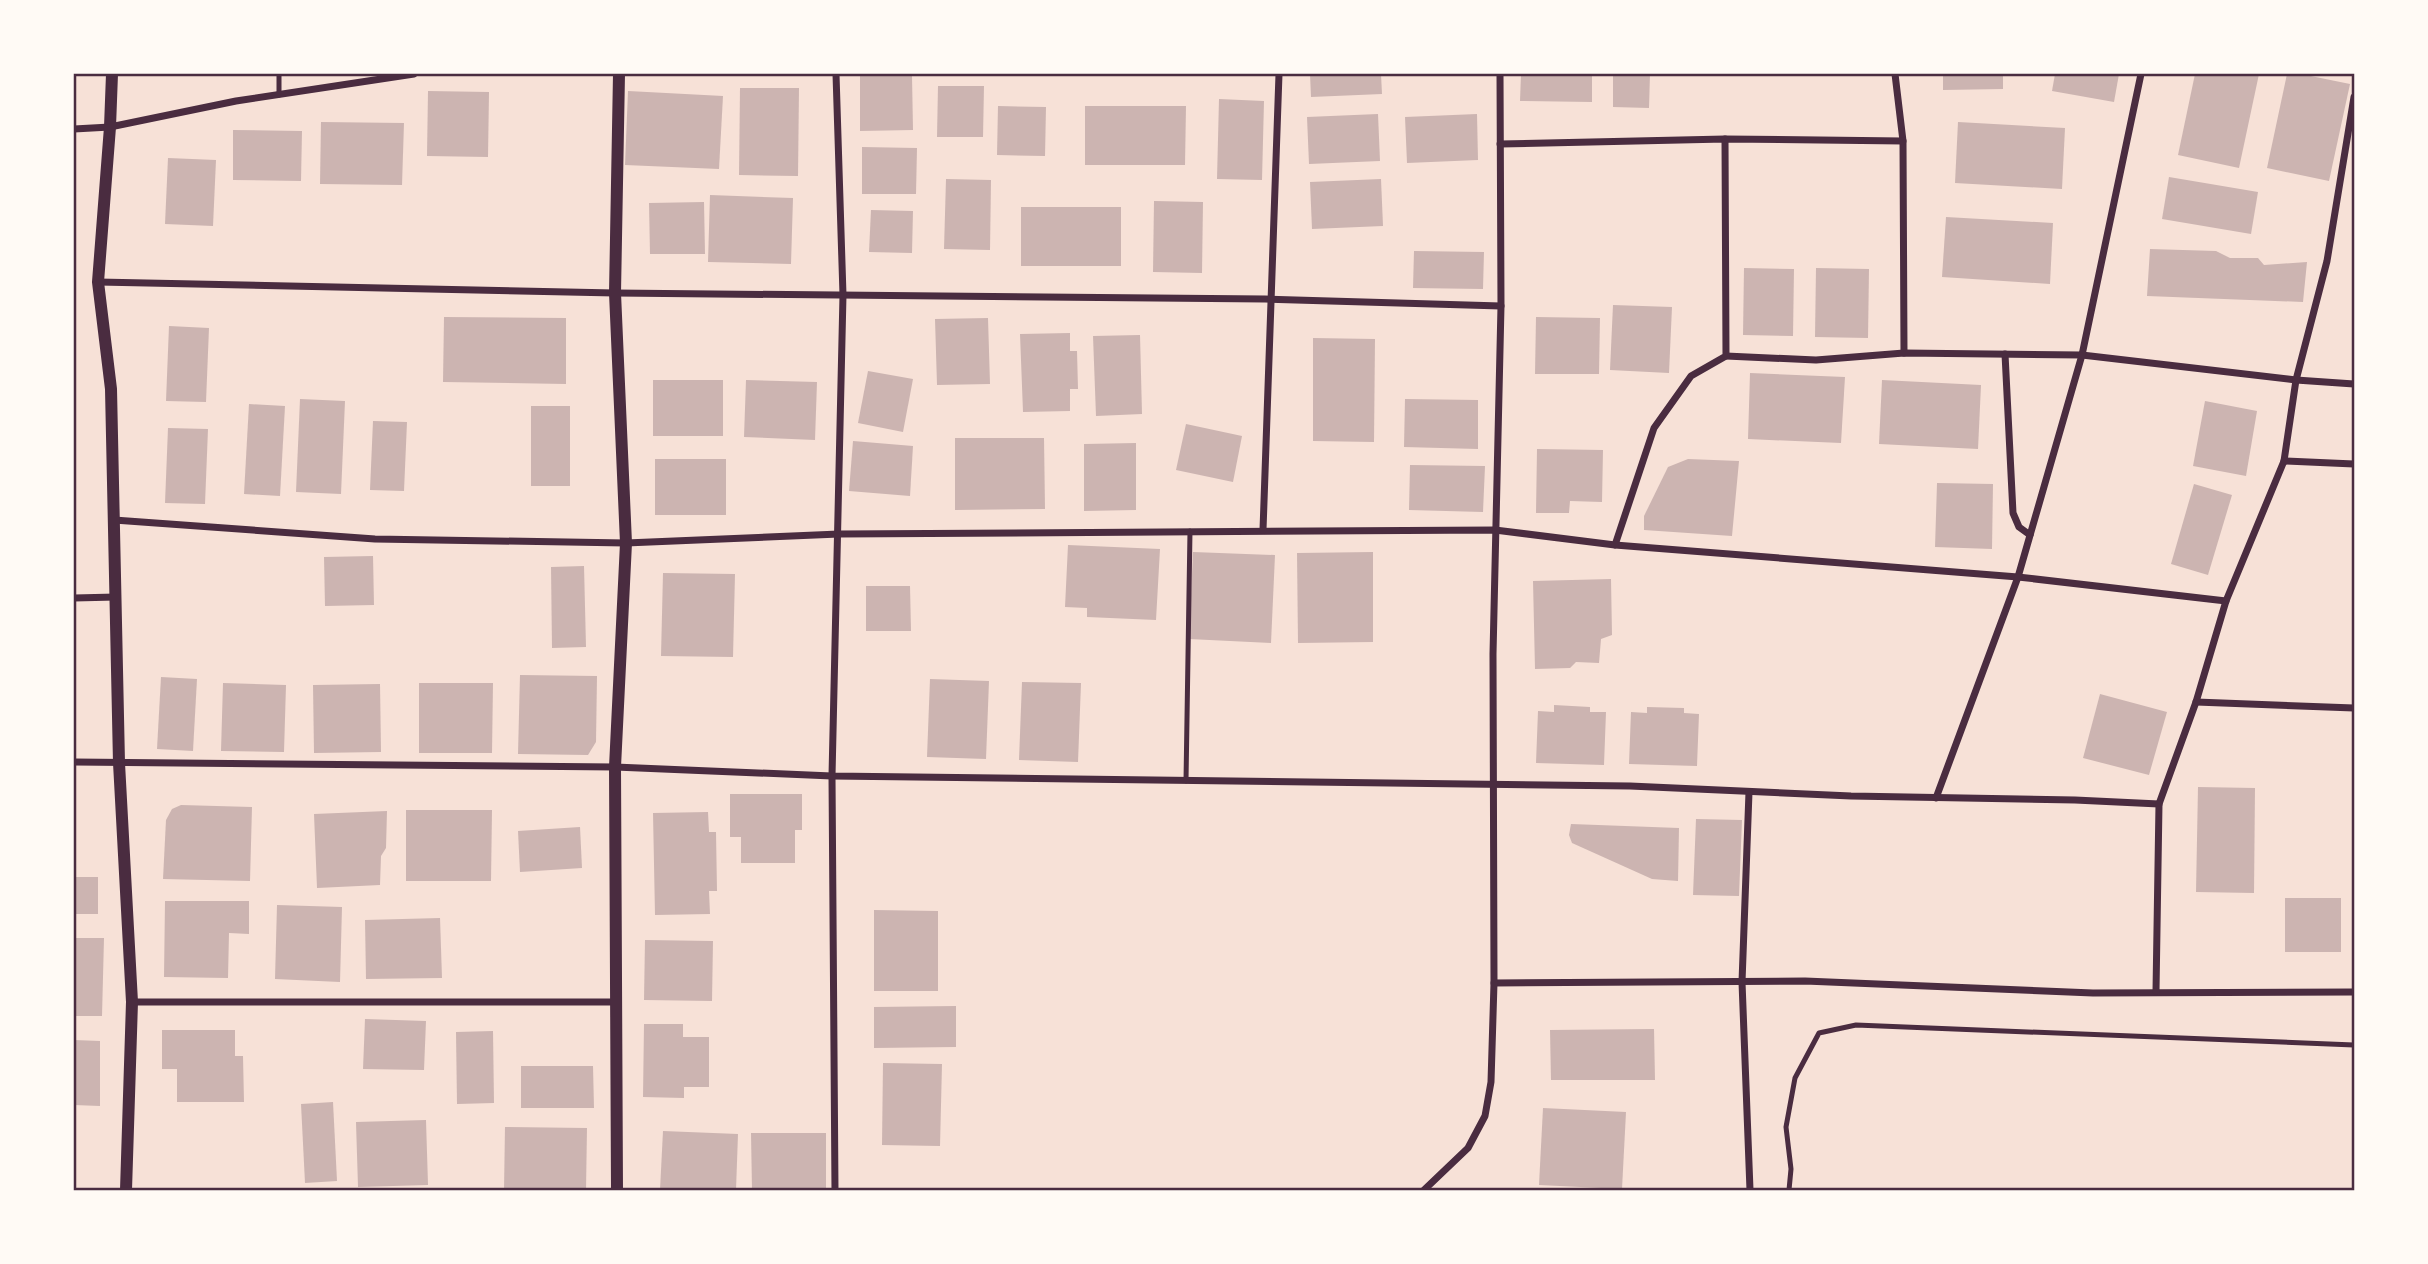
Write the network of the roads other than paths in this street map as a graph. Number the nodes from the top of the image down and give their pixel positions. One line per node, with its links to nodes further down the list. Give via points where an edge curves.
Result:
1 (112, 74): 12 (street)
2 (279, 74): 10 (lane)
3 (414, 74): 10 (street)
4 (619, 74): 20 (street)
5 (836, 74): 21 (street)
6 (1279, 74): 22 (street)
7 (1500, 74): 16 (street)
8 (1895, 74): 15 (street)
9 (2141, 74): 26 (street)
10 (279, 95): 12 (street)
11 (2354, 97): 17 (street)
12 (110, 127): 13 (street); 19 (street)
13 (74, 129)
14 (1725, 139): 15 (street); 16 (street); 27 (street)
15 (1903, 141): 24 (street)
16 (1500, 144): 23 (street)
17 (2345, 152): 18 (street); 28 (street, via 2327,261)
18 (2354, 152)
19 (98, 282): 20 (street); 32 (street, via 111,389)
20 (615, 293): 21 (street); 38 (street)
21 (843, 295): 22 (street); 36 (street)
22 (1273, 299): 23 (street); 33 (street)
23 (1501, 306): 34 (street)
24 (1903, 353): 25 (street); 27 (street, via 1816,360)
25 (2005, 354): 26 (street); 37 (street, via 2013,513 2019,527)
26 (2081, 355): 28 (street); 37 (street)
27 (1726, 356): 39 (street, via 1691,376 1654,428)
28 (2296, 380): 29 (street); 30 (street)
29 (2354, 384)
30 (2284, 461): 31 (street); 43 (street)
31 (2354, 464)
32 (114, 520): 38 (street, via 375,539); 41 (street)
33 (1263, 530): 34 (street); 35 (street)
34 (1495, 530): 39 (street); 51 (street)
35 (1190, 531): 36 (street); 50 (lane)
36 (839, 534): 38 (street); 49 (street)
37 (2030, 535): 40 (street)
38 (626, 543): 48 (street)
39 (1615, 545): 40 (street)
40 (2018, 577): 43 (street); 53 (street)
41 (116, 597): 42 (street); 47 (street)
42 (74, 598)
43 (2226, 601): 44 (street)
44 (2196, 702): 45 (street); 54 (street)
45 (2354, 708)
46 (74, 762): 47 (street)
47 (119, 763): 48 (street); 59 (street)
48 (615, 768): 49 (street); 60 (street)
49 (832, 776): 50 (street); 64 (street)
50 (1185, 781): 51 (street)
51 (1493, 783): 52 (street); 56 (street)
52 (1749, 792): 53 (street); 55 (street)
53 (1936, 798): 54 (street)
54 (2159, 804): 57 (street)
55 (1742, 982): 56 (street); 57 (street); 66 (street)
56 (1494, 983): 65 (street, via 1491,1082 1485,1116 1468,1148)
57 (2156, 991): 58 (street)
58 (2354, 992)
59 (132, 1002): 60 (street); 62 (street)
60 (615, 1002): 63 (street)
61 (2354, 1045): 67 (lane, via 1856,1025 1819,1033 1795,1078 1786,1127)
62 (126, 1191)
63 (617, 1191)
64 (835, 1191)
65 (1424, 1191)
66 (1750, 1191)
67 (1789, 1191)

